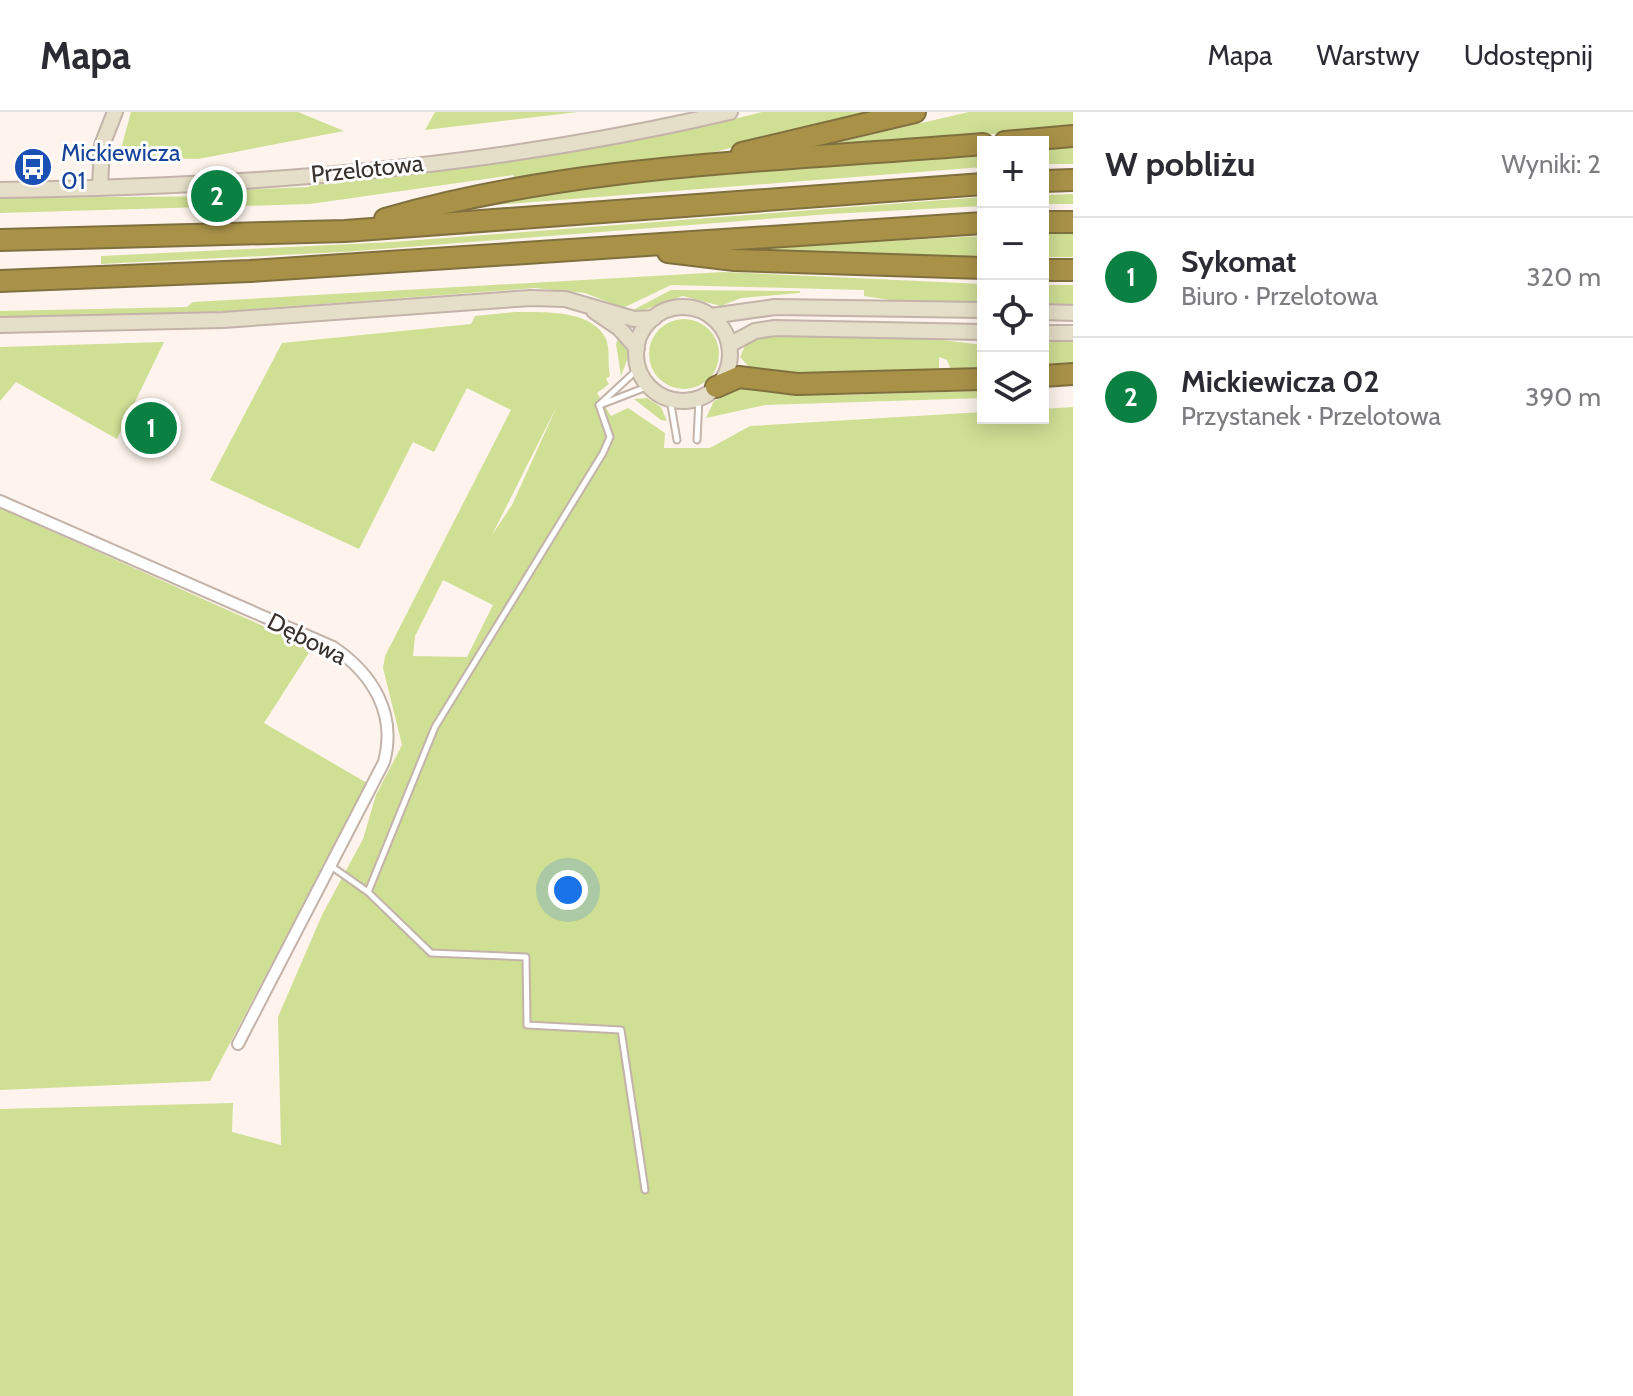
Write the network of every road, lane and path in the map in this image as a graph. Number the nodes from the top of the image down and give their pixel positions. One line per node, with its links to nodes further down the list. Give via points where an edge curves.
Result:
1 (115, 112): 11 (street, via 102,145)
2 (730, 112): 11 (street, Przelotowa, via 638,134 399,165 226,184)
3 (915, 112): 7 (highway)
4 (1073, 136): 5 (highway)
5 (1049, 138)
6 (977, 145): 7 (highway)
7 (664, 171): 16 (highway, via 578,178 456,198)
8 (1073, 180): 9 (highway)
9 (1049, 181)
10 (977, 184): 16 (highway)
11 (100, 187): 12 (street, Przelotowa)
12 (0, 190)
13 (1049, 222): 14 (highway)
14 (1073, 222)
15 (977, 223): 18 (highway)
16 (345, 231): 17 (highway)
17 (0, 240)
18 (621, 246): 19 (highway, via 735,260); 22 (highway, via 250,271)
19 (977, 268)
20 (1049, 270): 21 (highway)
21 (1073, 270)
22 (0, 281)
23 (580, 303): 28 (street, via 634,319); 29 (street, via 530,298 223,320); 34 (street, via 619,328)
24 (977, 310): 27 (street, via 775,307)
25 (1049, 312): 26 (street)
26 (1073, 313)
27 (711, 316): 28 (street, via 679,307); 33 (street)
28 (654, 318): 34 (street)
29 (0, 325)
30 (977, 332): 33 (street, via 775,328 755,331)
31 (1049, 333): 32 (street)
32 (1073, 333)
33 (729, 345): 40 (street, via 728,368)
34 (637, 348): 35 (street)
35 (639, 368): 39 (street); 42 (lane)
36 (1073, 374): 37 (highway)
37 (1049, 376)
38 (977, 379): 40 (highway, via 797,384 739,377)
39 (649, 386): 41 (street); 42 (lane)
40 (708, 393): 41 (street); 44 (lane)
41 (670, 399): 43 (lane)
42 (599, 405): 47 (lane, via 610,437 603,453 440,717)
43 (677, 440)
44 (697, 440)
45 (0, 501): 46 (street, Dębowa, via 333,647 362,671 383,707 388,748)
46 (330, 865): 47 (lane); 48 (street, Dębowa)
47 (368, 892): 49 (lane, via 431,953 526,957 527,1025 621,1030)
48 (238, 1044)
49 (645, 1190)

